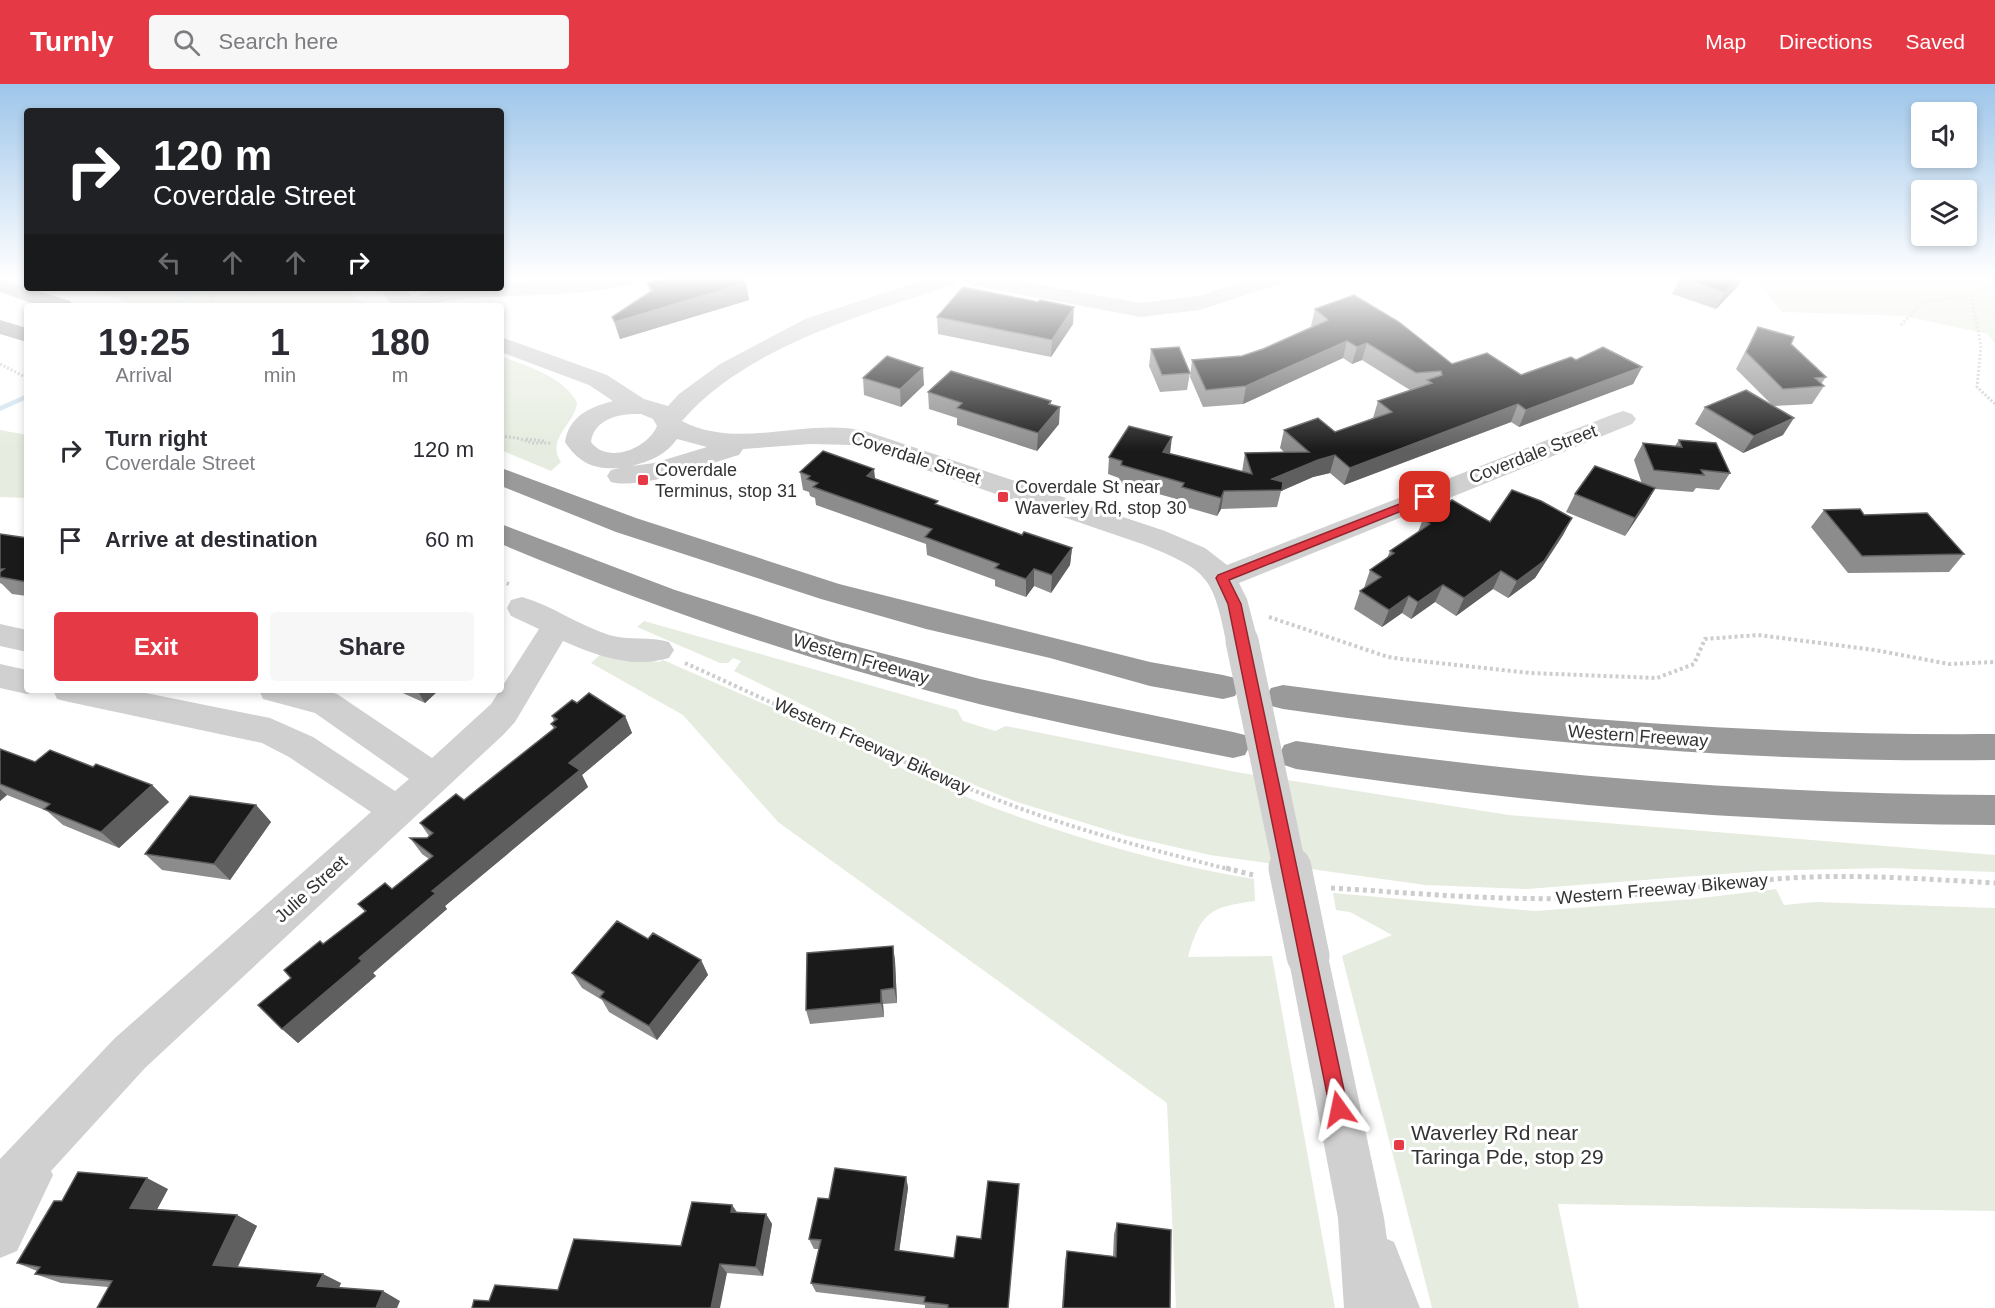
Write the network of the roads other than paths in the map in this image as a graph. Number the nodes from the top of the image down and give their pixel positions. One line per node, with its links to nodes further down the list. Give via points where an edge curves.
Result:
1 (792, 336): 4 (street)
2 (504, 345): 3 (street, Coverdale Street)
3 (560, 368): 5 (street, Coverdale Street, via 598,380); 8 (street, via 590,399)
4 (729, 369): 5 (street, via 685,384); 7 (street, via 693,395)
5 (641, 407): 7 (street, Coverdale Street, via 660,412); 8 (street, via 606,411 588,421)
6 (1623, 419): 14 (street, Coverdale Street)
7 (669, 423): 9 (street, Coverdale Street, via 697,439); 11 (street, via 668,435 656,448)
8 (580, 431): 10 (street, via 574,450 577,462 611,476 647,473); 11 (street, Coverdale Street, via 579,446 591,456)
9 (770, 440): 10 (street, Coverdale Street); 14 (street, Coverdale Street, via 820,434 874,442 1184,549 1209,564)
10 (730, 449): 11 (street, Coverdale Street)
11 (628, 459)
12 (504, 477): 22 (highway, via 626,525 832,592 1150,674)
13 (504, 534): 26 (highway, Western Freeway, via 728,620 854,658 1040,706)
14 (1222, 578): 34 (street, bridge, via 1251,627 1308,956)
15 (517, 597): 16 (street)
16 (558, 624): 19 (street, via 606,646); 29 (street, Julie Street, via 503,712)
17 (0, 635): 18 (street)
18 (24, 640)
19 (658, 650)
20 (0, 676): 21 (street)
21 (24, 681)
22 (1223, 687)
23 (84, 693): 31 (street, via 270,731)
24 (286, 693): 29 (street, via 325,703)
25 (1283, 697): 27 (highway, Western Freeway, via 1462,721 1619,736 1816,747)
26 (1233, 745)
27 (1995, 747)
28 (1296, 754): 30 (highway, via 1389,769 1642,797)
29 (435, 778): 31 (street, Julie Street)
30 (1995, 810)
31 (398, 811): 32 (street, Julie Street, via 149,1035)
32 (47, 1141): 33 (street, Julie Street); 35 (street, Julie Street)
33 (0, 1193)
34 (1362, 1218): 36 (street); 37 (street)
35 (0, 1234)
36 (1369, 1308)
37 (1395, 1308)

